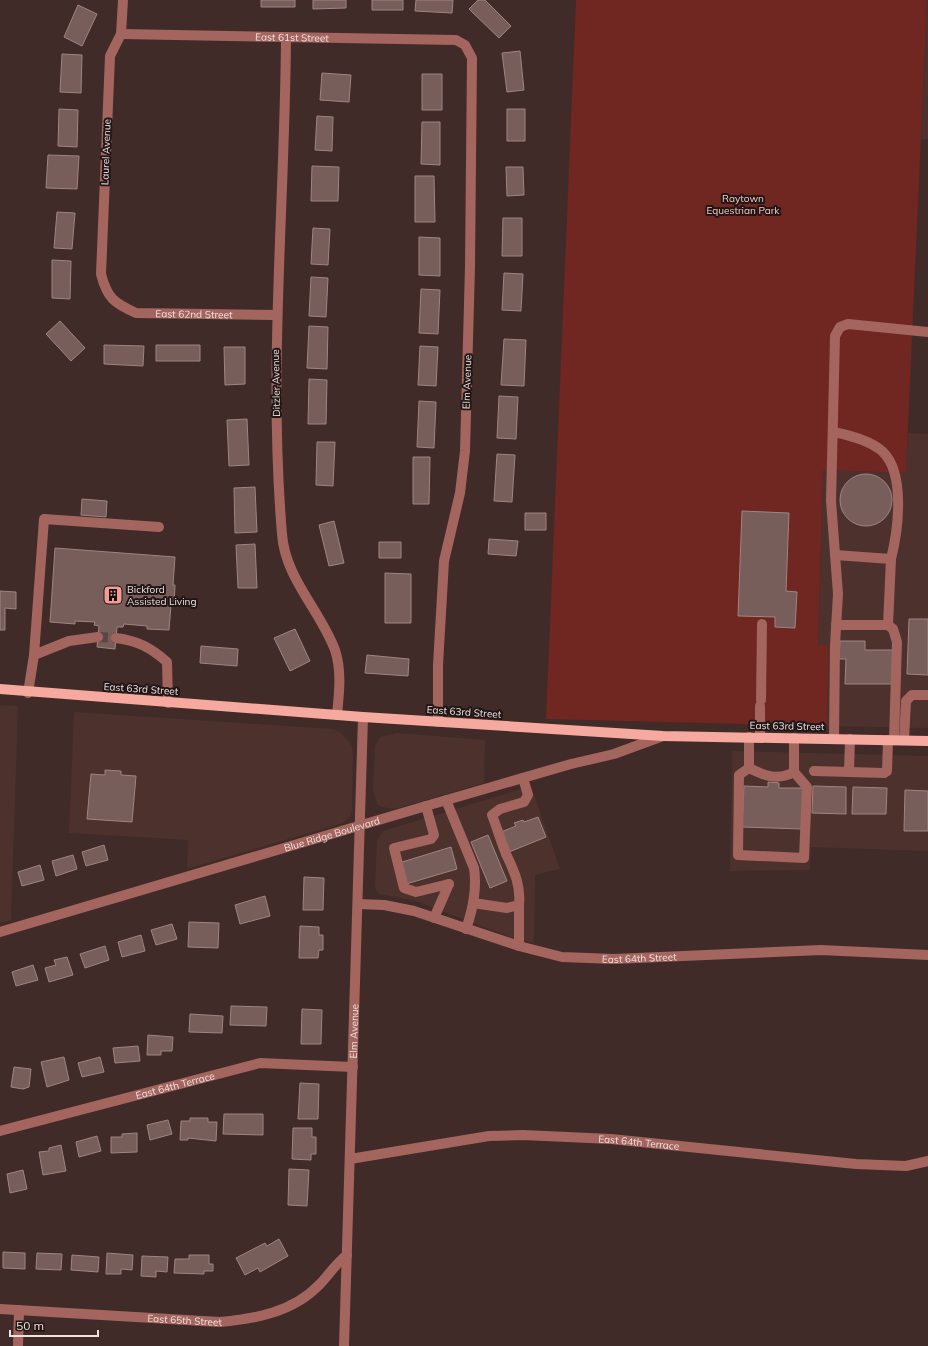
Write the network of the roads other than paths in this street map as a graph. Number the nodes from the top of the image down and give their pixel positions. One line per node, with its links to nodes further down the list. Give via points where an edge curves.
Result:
1 (123, 0): 2 (street, Laurel Avenue)
2 (121, 34): 3 (street, East 61st Street); 5 (street, Laurel Avenue, via 110,56 101,274 105,289)
3 (286, 37): 4 (street, East 61st Street, via 456,40); 6 (street, Ditzler Avenue)
4 (461, 43): 24 (street, Elm Avenue, via 465,45 472,58 465,451 460,493 444,562 438,665)
5 (115, 302): 6 (street, East 62nd Street, via 136,313)
6 (276, 315): 22 (street, Ditzler Avenue, via 275,375 282,536 294,578 325,628 335,652 340,684)
7 (928, 332): 8 (street, via 848,324 840,327 836,336)
8 (833, 432): 10 (street, via 831,502); 11 (street, via 862,440 882,451 889,461 896,477 897,496 896,540)
9 (159, 527): 17 (street, via 44,519)
10 (835, 555): 11 (street); 13 (street, via 838,594)
11 (890, 559): 14 (street)
12 (762, 624): 27 (street)
13 (836, 625): 14 (street); 29 (street)
14 (888, 625): 31 (street, via 893,628 897,642)
15 (98, 637): 17 (street, via 69,641)
16 (116, 638): 21 (street, via 132,640 152,649 167,662)
17 (34, 655): 19 (street)
18 (0, 689): 19 (main road, East 63rd Street)
19 (28, 693): 21 (main road, East 63rd Street)
20 (928, 695): 31 (street, via 912,695 906,701)
21 (168, 703): 22 (main road, East 63rd Street)
22 (337, 715): 23 (main road, East 63rd Street)
23 (363, 717): 24 (main road, East 63rd Street); 40 (street, Elm Avenue)
24 (438, 722): 25 (main road, East 63rd Street)
25 (663, 736): 26 (main road, East 63rd Street); 37 (street, Blue Ridge Boulevard, via 614,754)
26 (749, 737): 27 (main road, East 63rd Street); 33 (street)
27 (760, 737): 28 (main road, East 63rd Street)
28 (794, 738): 29 (main road, East 63rd Street); 35 (street)
29 (834, 739): 30 (main road, East 63rd Street)
30 (850, 739): 31 (main road, East 63rd Street); 36 (street)
31 (896, 740): 32 (main road, East 63rd Street); 36 (street, via 887,771)
32 (928, 741)
33 (749, 768): 35 (street, via 764,776 784,777); 35 (street, via 739,775 738,855 804,858 807,787)
34 (814, 771): 36 (street)
35 (794, 772)
36 (849, 772)
37 (523, 778): 38 (street, Blue Ridge Boulevard); 43 (street, via 528,795 524,802 500,809 492,815 517,876)
38 (446, 800): 39 (street, Blue Ridge Boulevard); 41 (street, via 474,868 476,878)
39 (426, 806): 40 (street, Blue Ridge Boulevard); 44 (street, via 434,835 431,839 394,848 394,855 404,888 416,892 449,884)
40 (361, 825): 42 (street, Elm Avenue); 46 (street, Blue Ridge Boulevard)
41 (473, 903): 43 (street, via 508,908); 45 (street)
42 (358, 904): 44 (street, East 64th Street, via 384,905); 49 (street, Elm Avenue)
43 (519, 904): 47 (street)
44 (434, 918): 45 (street, East 64th Street)
45 (466, 928): 47 (street, East 64th Street)
46 (0, 932)
47 (519, 946): 48 (street, East 64th Street, via 562,957 614,959 821,950)
48 (928, 955)
49 (353, 1067): 50 (street, East 64th Terrace, via 260,1063); 51 (street, Elm Avenue)
50 (0, 1130)
51 (350, 1159): 52 (street, East 64th Terrace, via 489,1136 523,1135 611,1139 856,1164 906,1166); 53 (street, Elm Avenue)
52 (928, 1161)
53 (347, 1255): 55 (street, East 65th Street, via 318,1286 299,1300 272,1314 249,1320 220,1322); 57 (street, Elm Avenue)
54 (0, 1309): 55 (street, East 65th Street)
55 (18, 1310): 56 (street)
56 (18, 1346)
57 (344, 1346)

